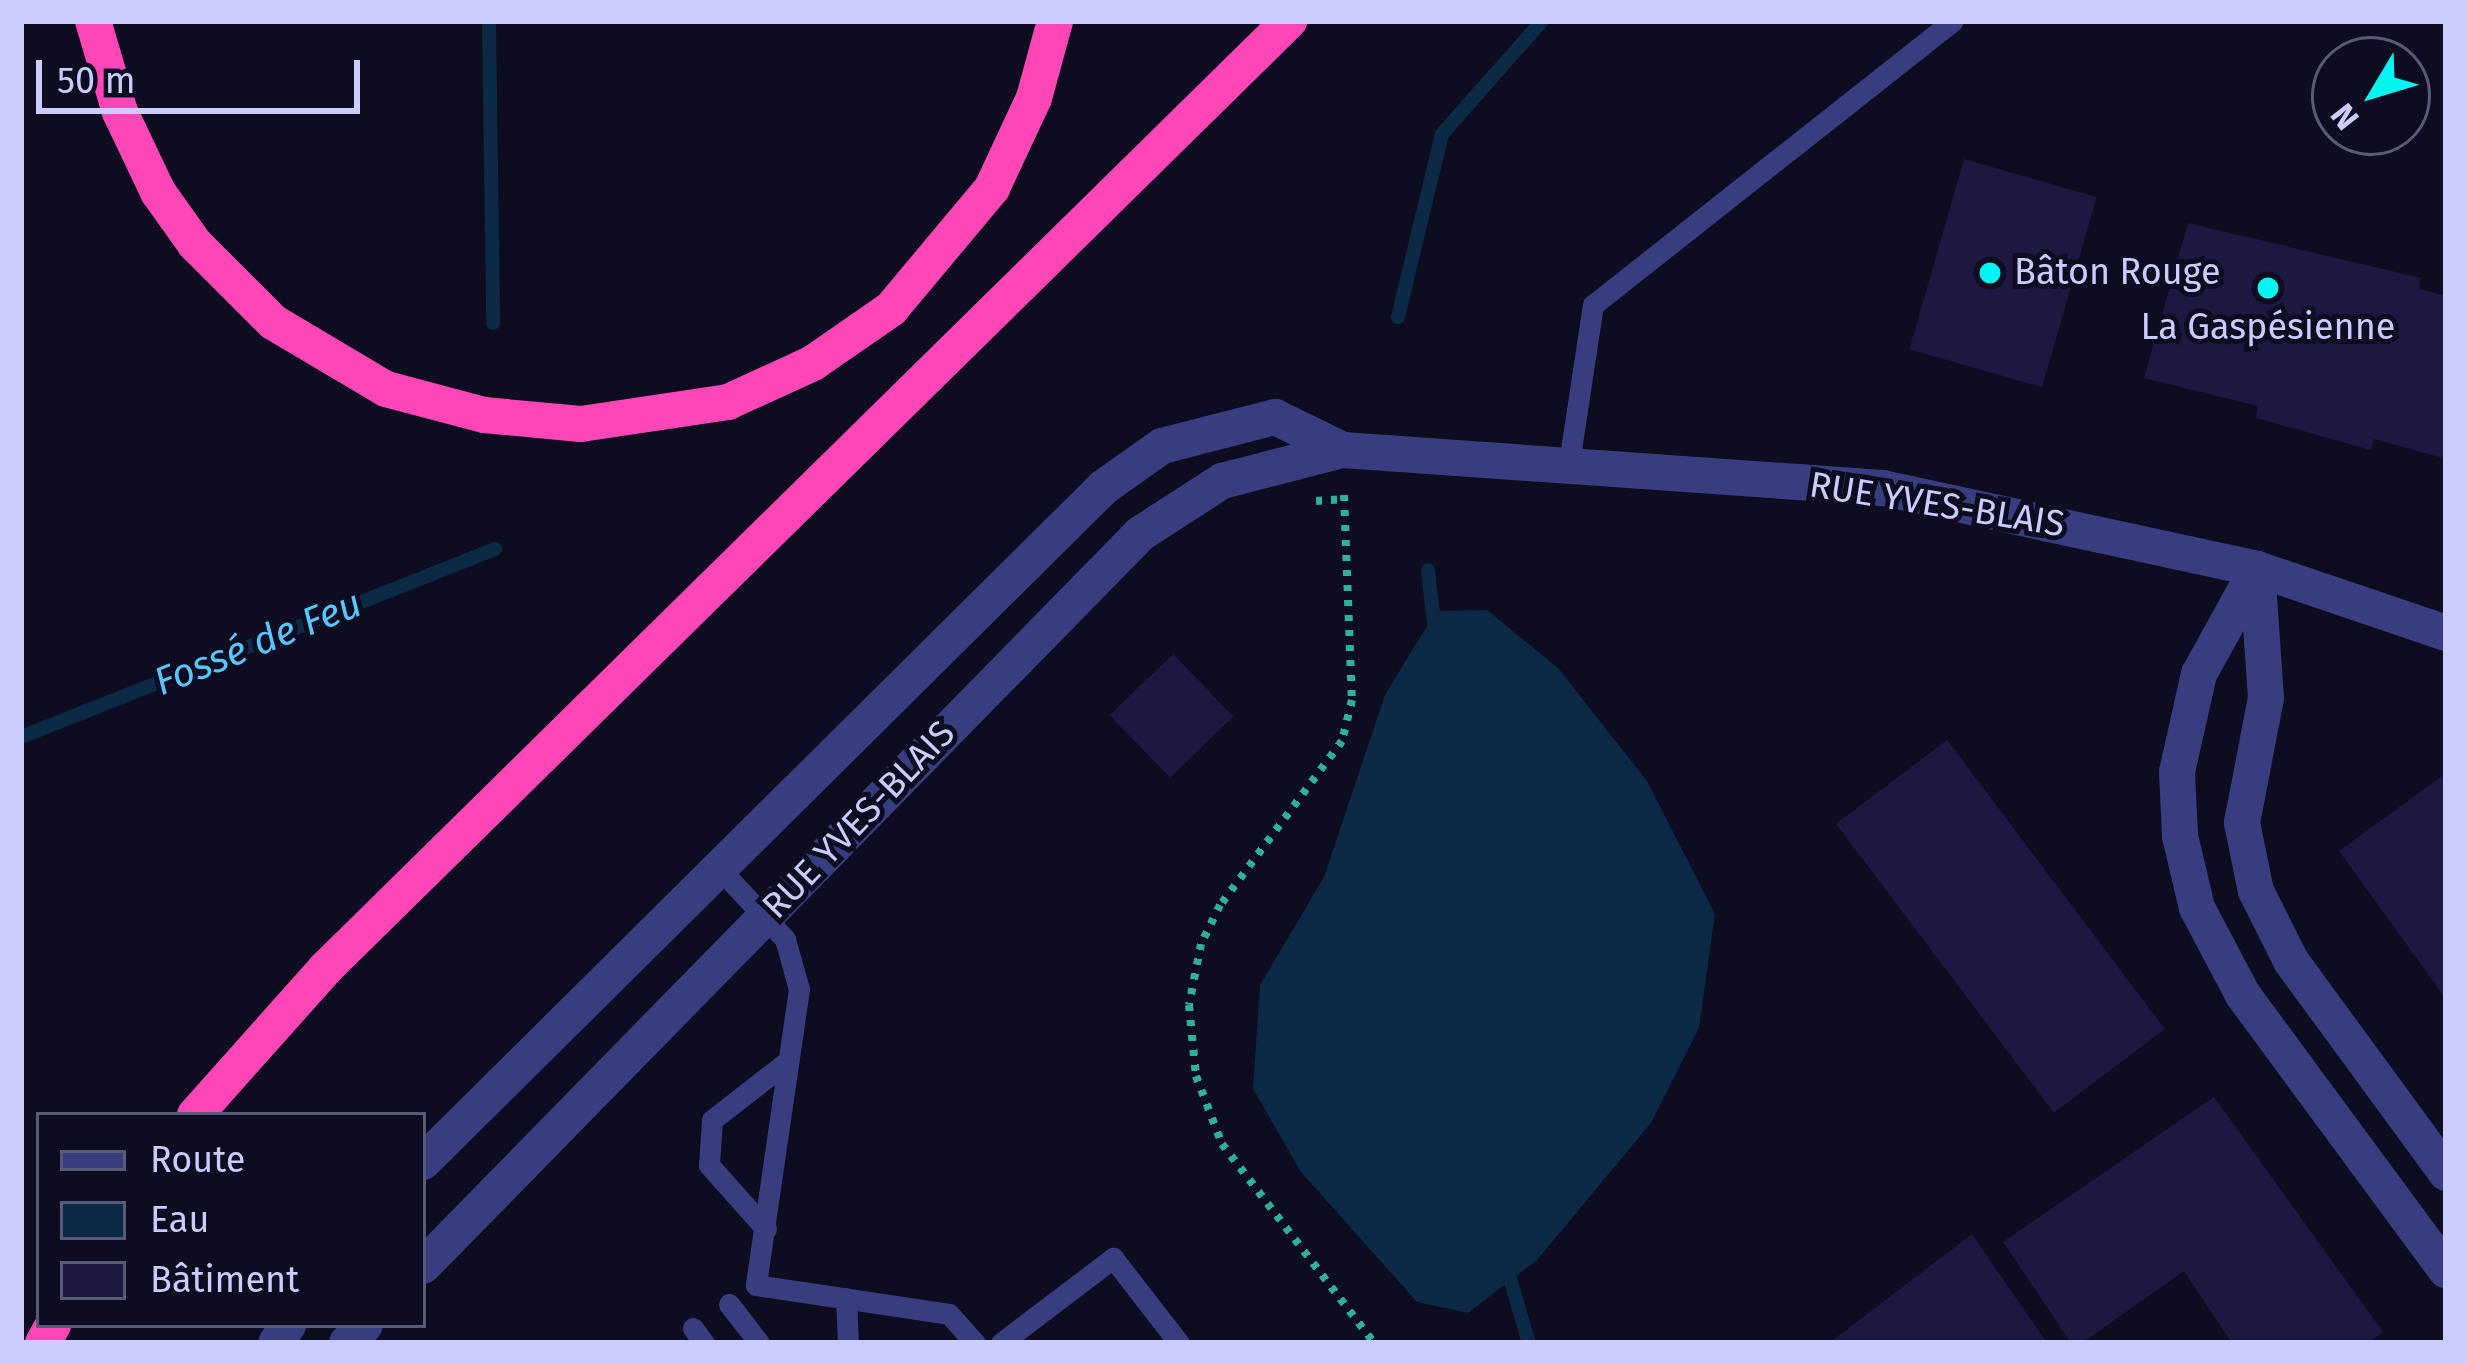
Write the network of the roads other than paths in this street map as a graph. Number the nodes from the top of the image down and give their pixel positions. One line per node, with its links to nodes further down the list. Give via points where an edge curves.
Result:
1 (93, 21): 2 (highway, via 121,112 158,192 195,244 273,322 386,389 484,415 581,424 728,402 813,363 891,309 992,188 1034,98)
2 (1055, 21)
3 (1289, 21): 12 (highway, via 326,968)
4 (1952, 21): 6 (lane, via 1593,305)
5 (1343, 450): 6 (street, RUE YVES-BLAIS); 9 (street, RUE YVES-BLAIS, via 1275,417 1162,446 1104,488); 10 (street, RUE YVES-BLAIS, via 1222,481 1179,502)
6 (1569, 463): 7 (street, RUE YVES-BLAIS, via 1883,488)
7 (2257, 569): 8 (street, RUE YVES-BLAIS); 14 (street, via 2266,698 2242,823 2256,890 2290,961); 17 (street, via 2199,674 2177,772 2180,836 2197,908 2243,995)
8 (2446, 632)
9 (719, 868): 10 (lane); 13 (street, RUE YVES-BLAIS)
10 (765, 916): 11 (lane, via 785,939 800,989); 16 (street, RUE YVES-BLAIS)
11 (784, 1064): 15 (lane); 15 (lane, via 712,1120 709,1165)
12 (197, 1112)
13 (426, 1159)
14 (2446, 1173)
15 (766, 1229): 18 (lane, via 756,1285)
16 (426, 1263)
17 (2446, 1270)
18 (846, 1298): 21 (lane); 22 (lane, via 949,1314)
19 (729, 1304): 20 (lane)
20 (759, 1343)
21 (848, 1343)
22 (975, 1343)
23 (1001, 1343): 24 (lane, via 1113,1258)
24 (1179, 1343)

